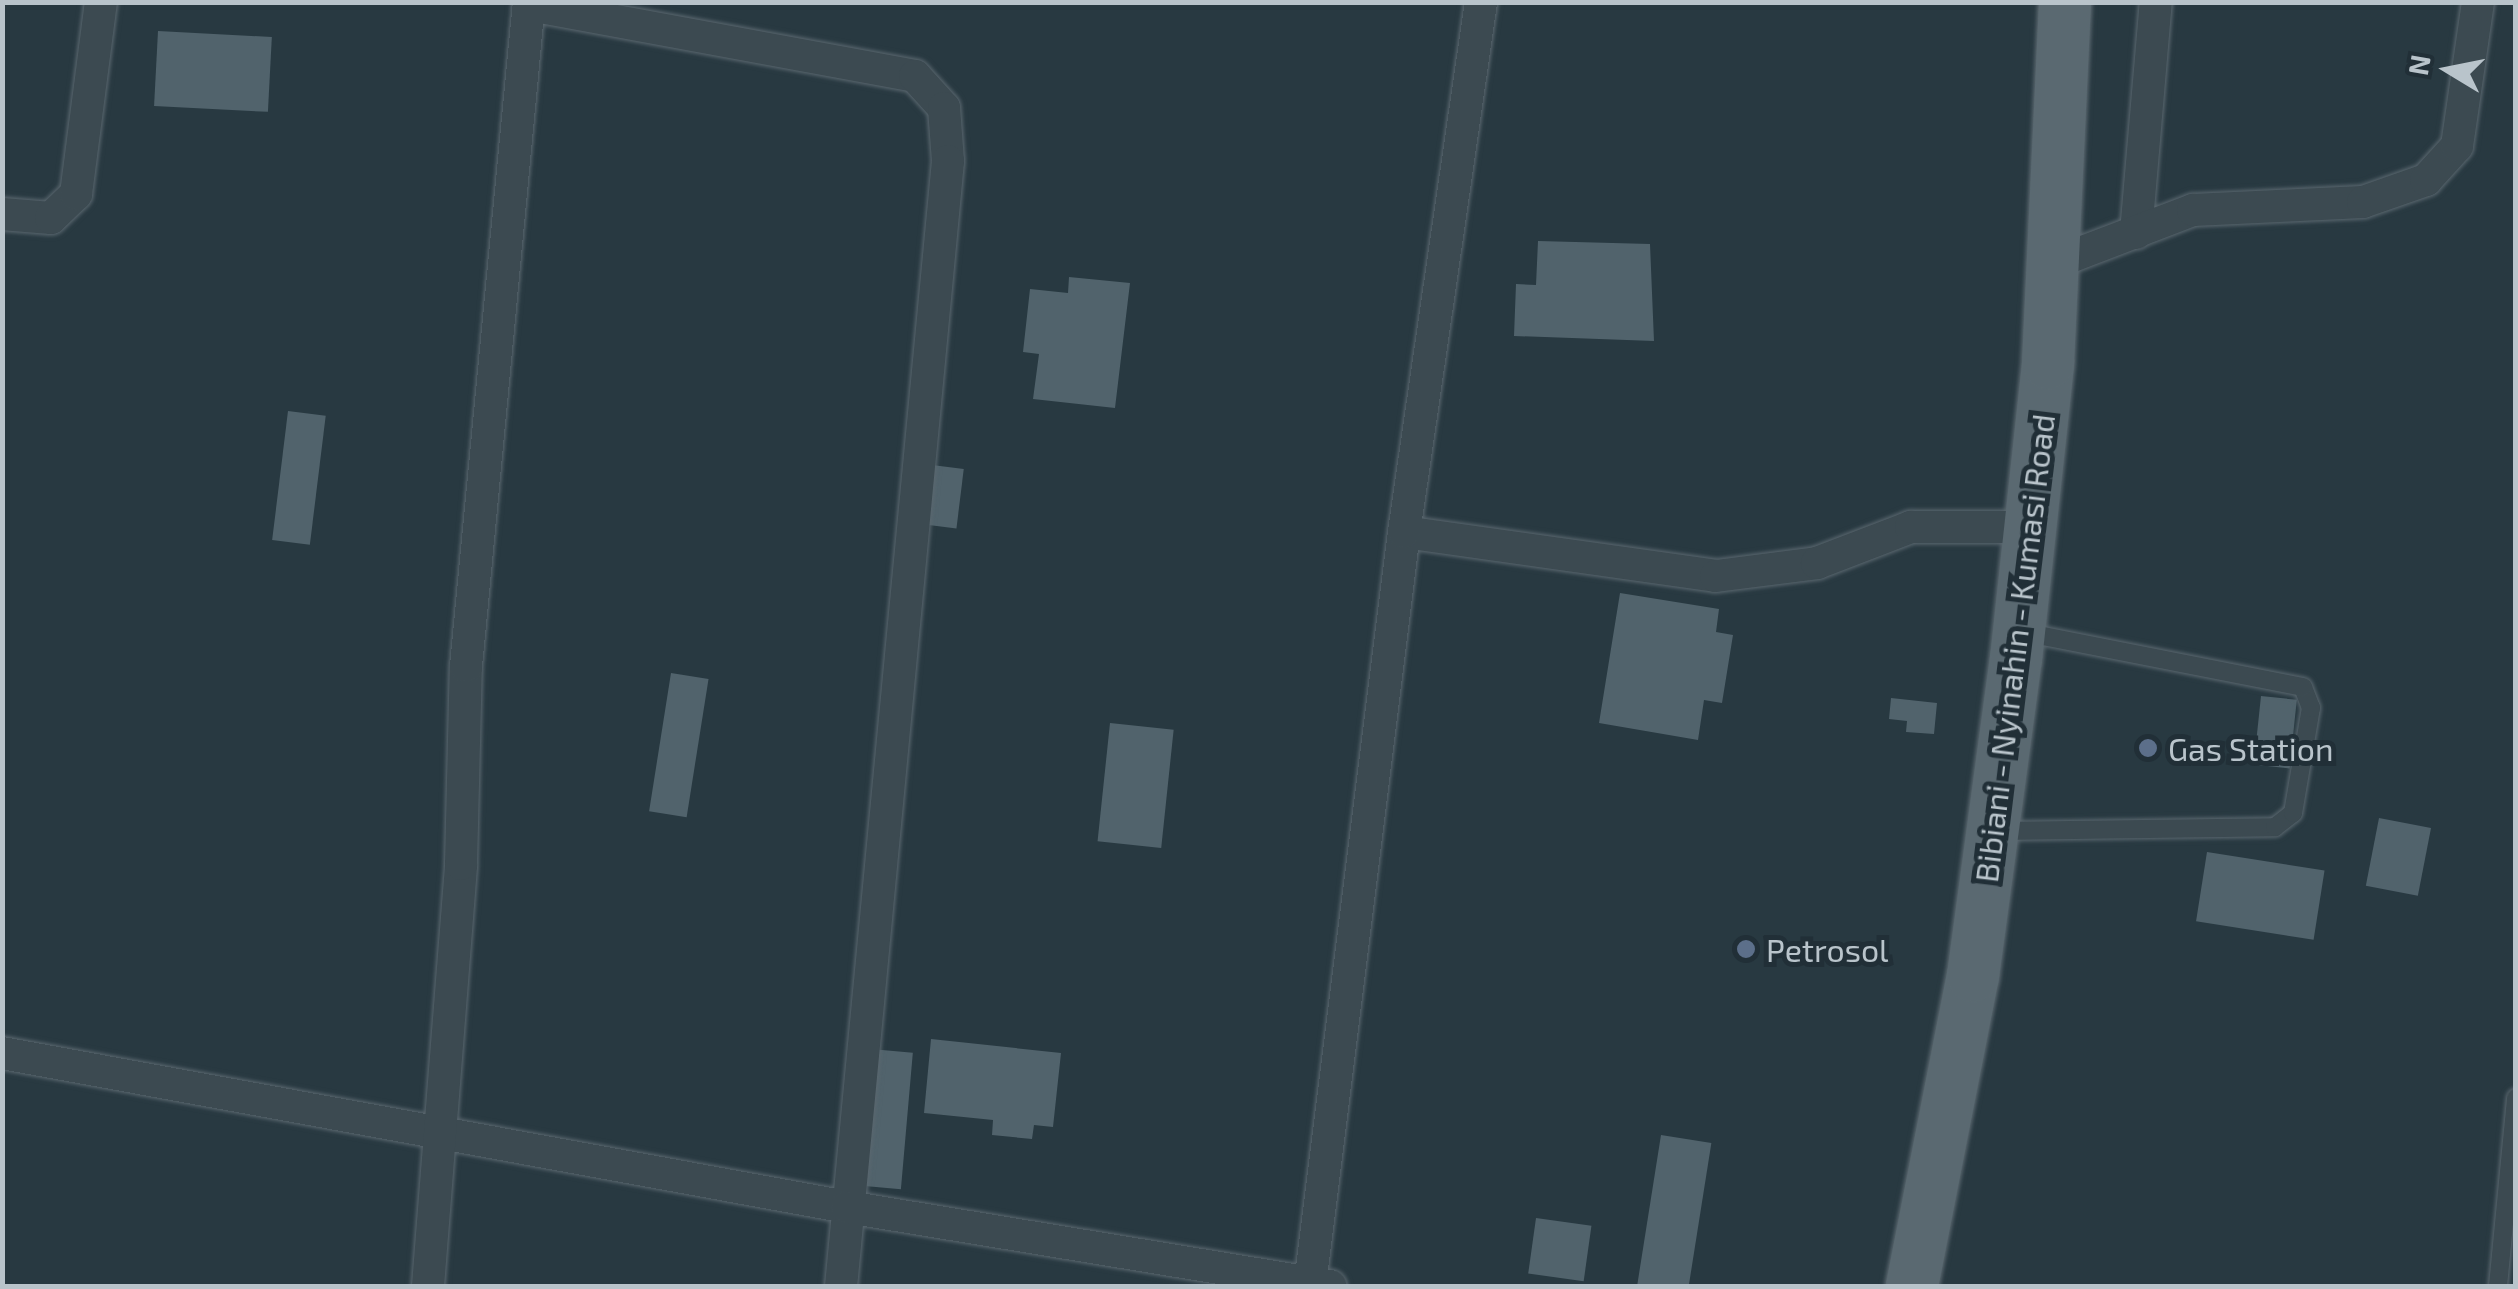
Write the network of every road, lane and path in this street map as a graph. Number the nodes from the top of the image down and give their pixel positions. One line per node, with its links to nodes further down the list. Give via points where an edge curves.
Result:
1 (101, 2): 7 (street, via 76,194 51,218)
2 (1481, 2): 11 (street)
3 (2065, 2): 9 (main road, Bibiani - Nyinahin - Kumasi Road)
4 (2156, 2): 8 (street)
5 (2478, 2): 8 (street, via 2467,112 2447,163 2426,180 2364,202 2193,210)
6 (529, 4): 16 (street, via 466,666); 17 (street, via 914,76 944,108 948,162)
7 (2, 214)
8 (2136, 233): 9 (street)
9 (2054, 262): 10 (main road, Bibiani - Nyinahin - Kumasi Road)
10 (2028, 527): 11 (street, via 1910,528 1818,563 1716,576); 12 (main road, Bibiani - Nyinahin - Kumasi Road)
11 (1404, 532): 18 (street)
12 (2018, 631): 13 (main road, Bibiani - Nyinahin - Kumasi Road); 13 (lane, via 2302,687 2311,708 2292,813 2275,827)
13 (1994, 830): 21 (main road, Bibiani - Nyinahin - Kumasi Road, via 1974,976)
14 (2, 1054): 16 (street)
15 (2516, 1098): 22 (lane)
16 (443, 1134): 17 (street); 19 (street)
17 (848, 1207): 18 (street); 20 (street)
18 (1320, 1285)
19 (428, 1286)
20 (841, 1286)
21 (1912, 1286)
22 (2498, 1286)

